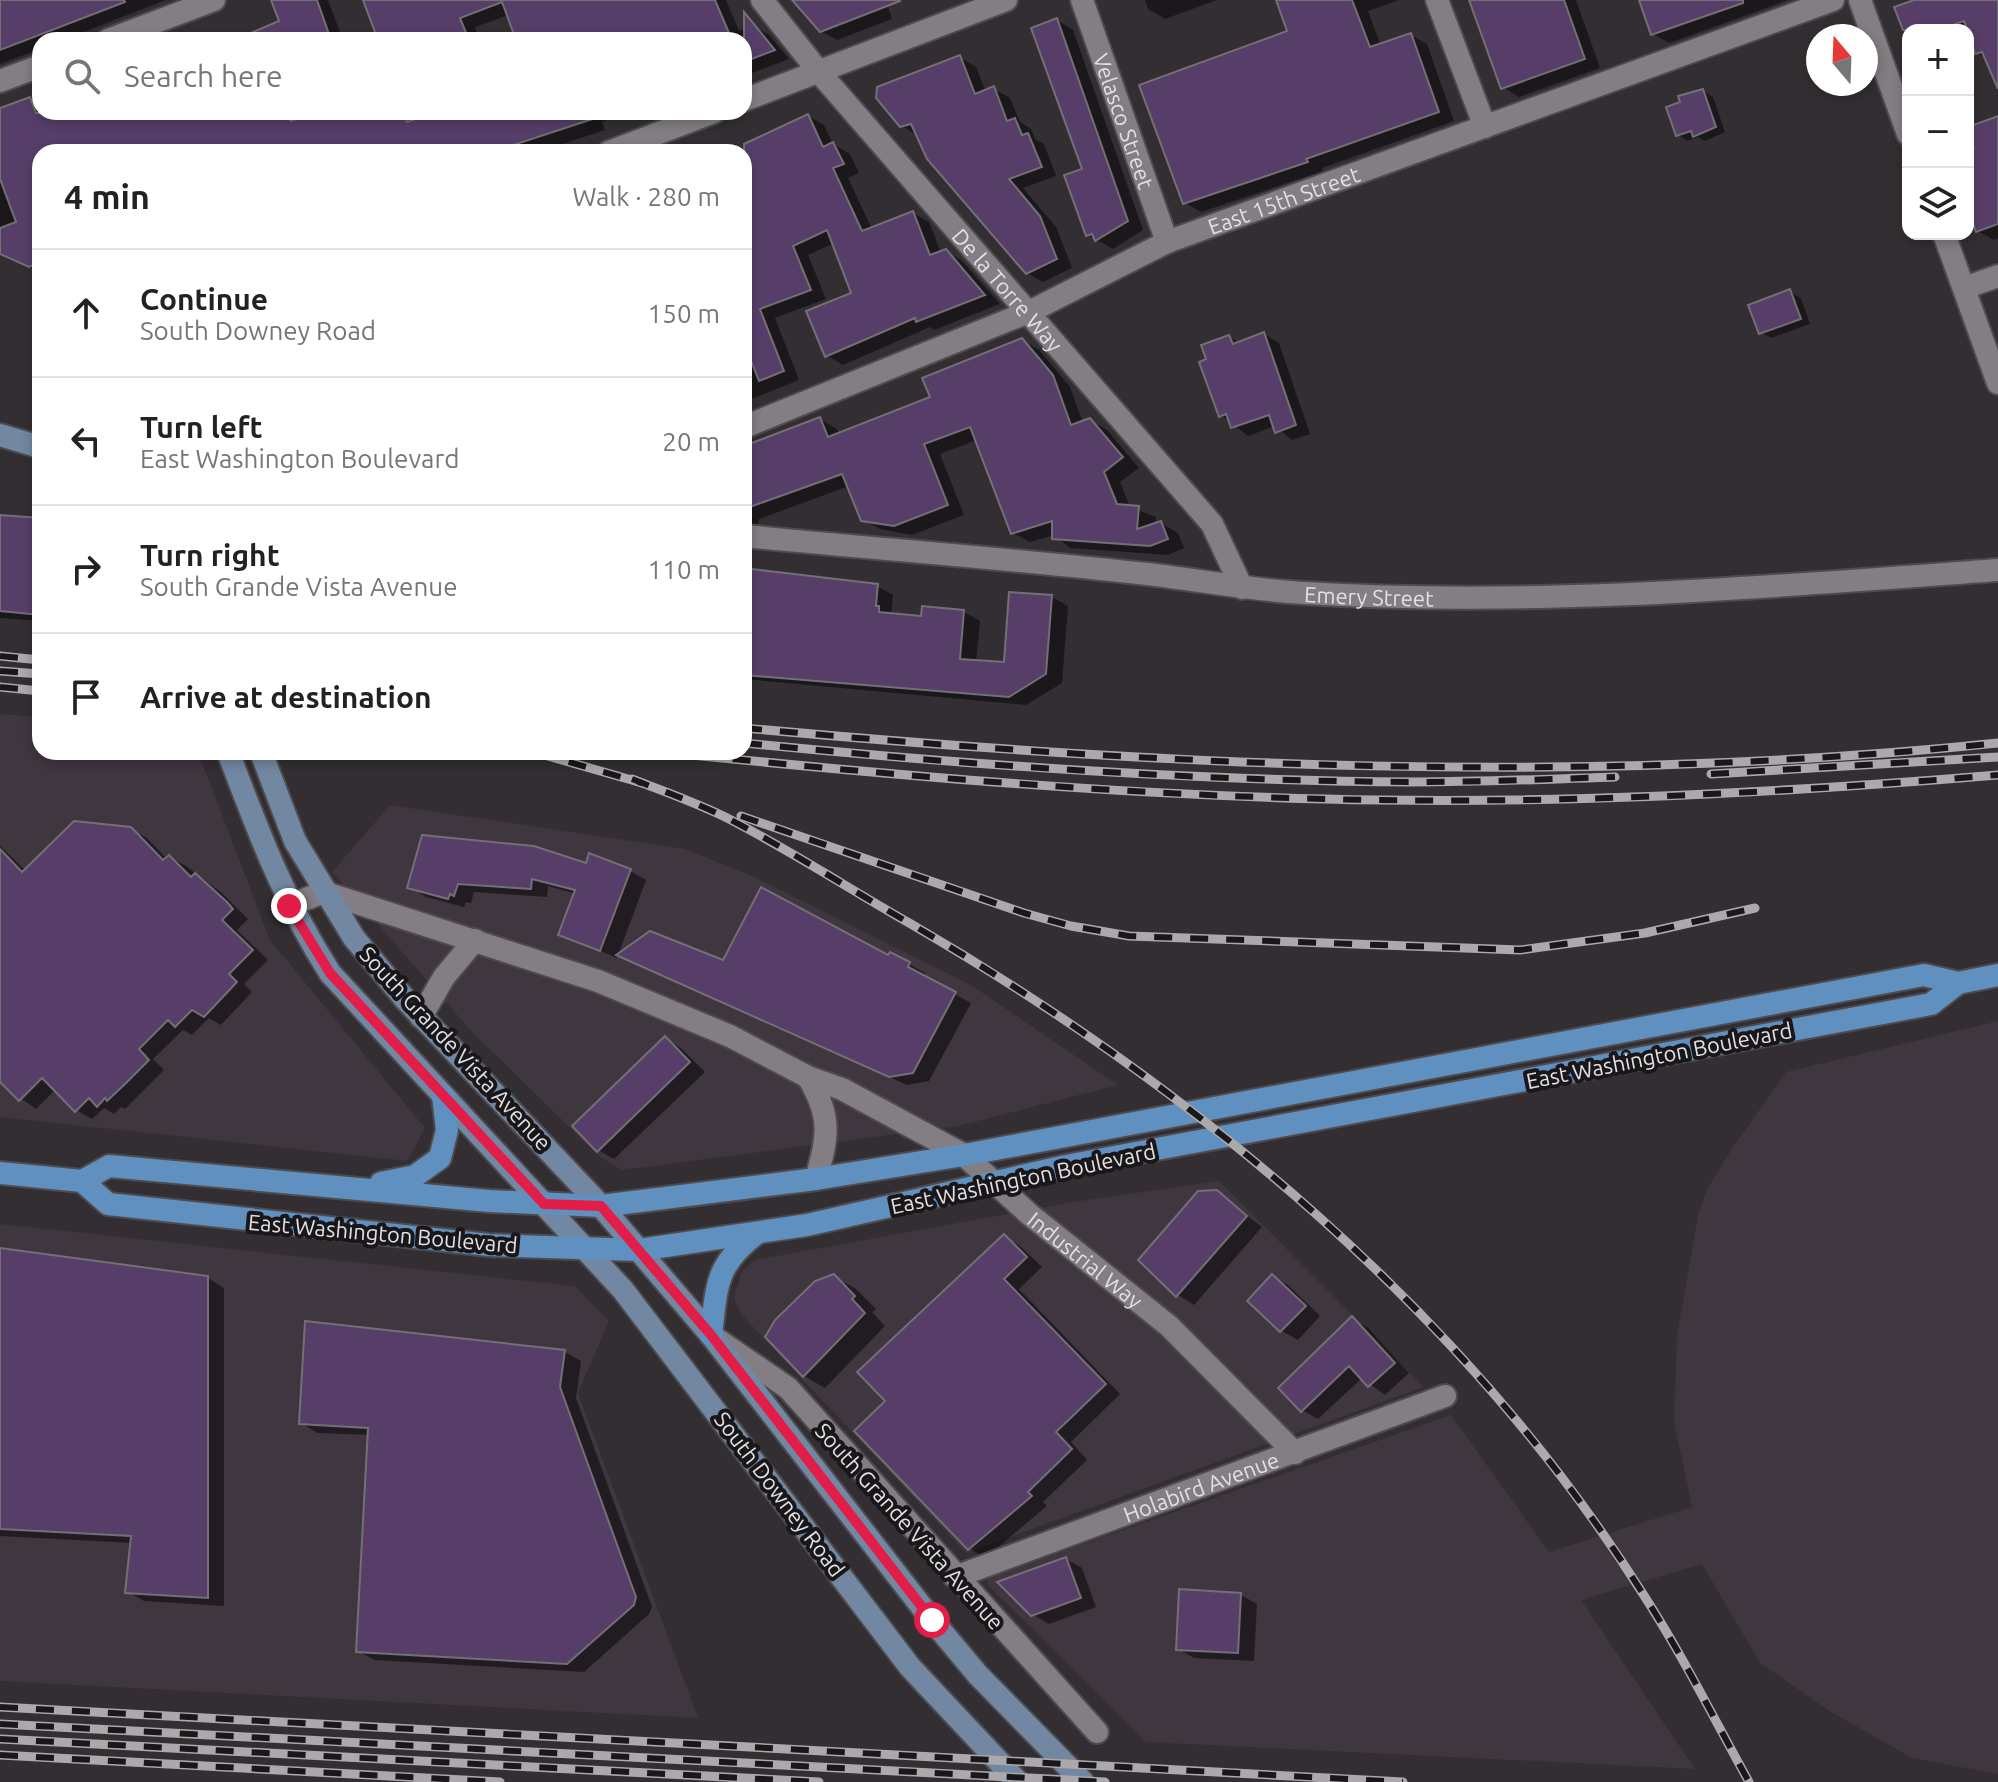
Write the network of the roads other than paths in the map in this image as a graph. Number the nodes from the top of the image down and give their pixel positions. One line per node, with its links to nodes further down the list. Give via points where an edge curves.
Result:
1 (214, 0): 8 (street)
2 (762, 0): 10 (street, De la Torre Way)
3 (1006, 0): 10 (street)
4 (1082, 0): 18 (street, Velasco Street)
5 (1437, 0): 15 (street)
6 (1833, 0): 15 (street, East 15th Street)
7 (1860, 0): 13 (street)
8 (129, 32)
9 (32, 69): 11 (street)
10 (819, 72): 12 (street); 21 (street, De la Torre Way)
11 (0, 81)
12 (752, 97)
13 (1902, 117)
14 (693, 120): 16 (street)
15 (1485, 127): 18 (street, East 15th Street)
16 (630, 144)
17 (1946, 240): 20 (street)
18 (1167, 242): 21 (street, East 15th Street)
19 (1998, 276): 20 (street)
20 (1964, 288): 22 (street)
21 (1031, 311): 23 (street, East 15th Street); 28 (street, De la Torre Way, via 1212,524)
22 (1998, 383)
23 (752, 424)
24 (0, 435): 25 (main road)
25 (32, 442)
26 (752, 537): 28 (street, Emery Street, via 1149,574)
27 (1998, 570): 28 (street, Emery Street, via 1559,597)
28 (1242, 588)
29 (231, 760): 32 (main road, South Grande Vista Avenue)
30 (264, 760): 31 (main road, South Grande Vista Avenue, via 295,841)
31 (323, 892): 32 (street); 33 (street, Industrial Way); 36 (main road, South Grande Vista Avenue)
32 (289, 906): 38 (main road, South Grande Vista Avenue, via 330,973)
33 (475, 940): 36 (street, via 444,977); 37 (street, Industrial Way, via 612,987 730,1036)
34 (1998, 975): 35 (main road, East Washington Boulevard)
35 (1958, 983): 39 (main road, East Washington Boulevard, via 1924,975); 43 (main road, East Washington Boulevard, via 1931,1004)
36 (421, 1017): 46 (main road, South Grande Vista Avenue)
37 (808, 1077): 39 (street, Industrial Way, via 842,1089); 41 (street, via 827,1116)
38 (443, 1096): 44 (main road, via 447,1130 440,1158 415,1176); 45 (main road, South Grande Vista Avenue)
39 (964, 1155): 41 (main road, East Washington Boulevard); 43 (street, Industrial Way)
40 (0, 1173): 42 (main road, East Washington Boulevard)
41 (816, 1179): 46 (main road, East Washington Boulevard)
42 (82, 1181): 44 (main road, East Washington Boulevard, via 109,1166); 48 (main road, East Washington Boulevard, via 108,1204 489,1245)
43 (994, 1182): 47 (main road, East Washington Boulevard); 52 (street, Industrial Way, via 1169,1326)
44 (356, 1187): 45 (main road, East Washington Boulevard)
45 (544, 1204): 46 (main road, East Washington Boulevard); 48 (main road, South Downey Road)
46 (601, 1206): 49 (main road, South Downey Road)
47 (759, 1232): 49 (main road, East Washington Boulevard); 50 (main road, via 734,1250 719,1272)
48 (586, 1250): 49 (main road, East Washington Boulevard); 55 (main road, South Downey Road, via 714,1406 910,1667)
49 (639, 1250): 50 (main road, South Downey Road)
50 (711, 1335): 53 (street, South Grande Vista Avenue, via 788,1388); 56 (main road, South Downey Road, via 932,1620)
51 (1445, 1396): 52 (street, Holabird Avenue)
52 (1295, 1453): 53 (street, Holabird Avenue)
53 (955, 1577): 54 (street, South Grande Vista Avenue)
54 (1097, 1732)
55 (1018, 1782)
56 (1083, 1782)

